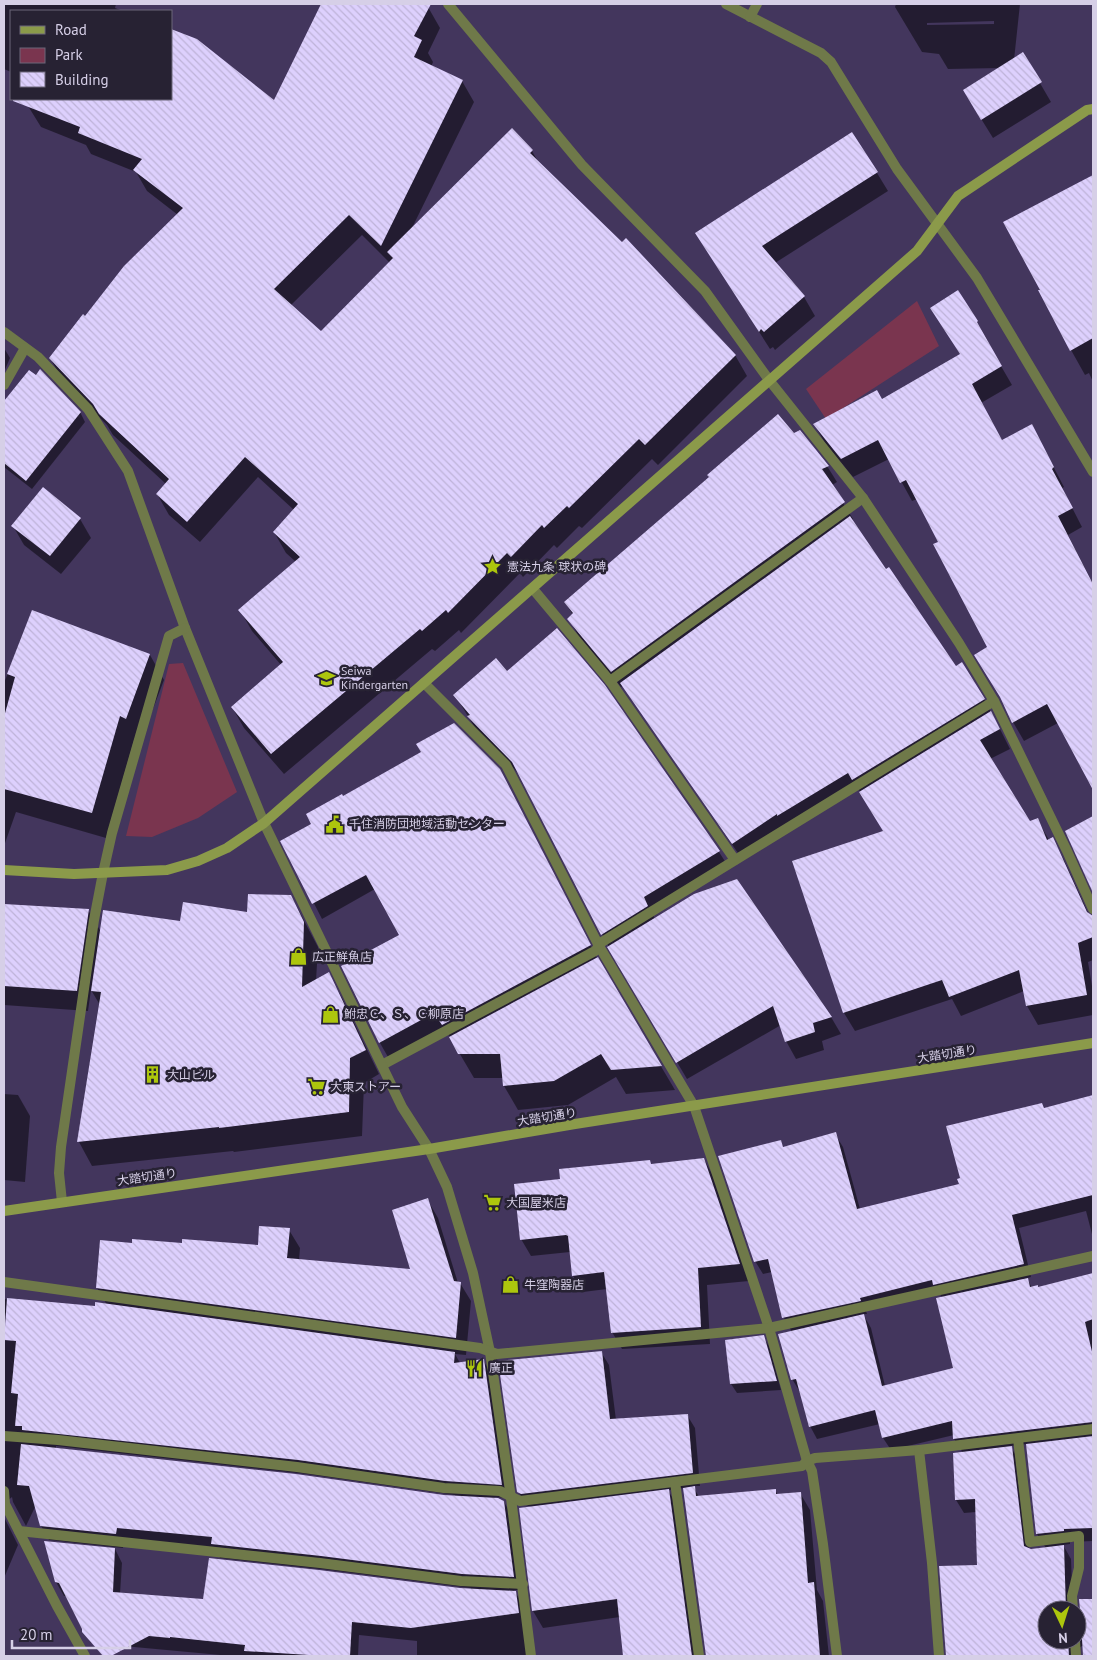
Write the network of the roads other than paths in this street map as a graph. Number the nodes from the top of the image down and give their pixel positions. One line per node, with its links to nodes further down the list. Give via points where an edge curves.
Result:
1 (448, 4): 9 (street, via 582,165 705,291)
2 (726, 4): 4 (street)
3 (757, 4): 4 (street)
4 (750, 17): 6 (street, via 821,53 831,62 898,169)
5 (1093, 109): 6 (street, via 958,196)
6 (938, 225): 9 (street, via 917,251); 11 (street, via 977,278)
7 (4, 332): 8 (street)
8 (25, 348): 10 (street); 14 (street, via 38,357 88,409 128,471)
9 (769, 380): 12 (street); 13 (street)
10 (4, 384)
11 (1093, 472)
12 (863, 498): 15 (street); 17 (street)
13 (533, 589): 15 (street); 16 (street)
14 (185, 628): 18 (street); 21 (street, via 169,636)
15 (610, 681): 19 (street)
16 (424, 683): 18 (street); 23 (street, via 506,765)
17 (994, 701): 19 (street); 22 (street)
18 (264, 823): 21 (street, via 227,848 198,861 166,870); 25 (street)
19 (735, 860): 23 (street)
20 (4, 870): 21 (street)
21 (103, 873): 28 (street, via 61,1147)
22 (1093, 909)
23 (598, 946): 25 (street, via 595,951); 26 (street)
24 (1093, 1043): 26 (street, 大踏切通り)
25 (382, 1065): 27 (street, via 402,1107)
26 (694, 1106): 27 (street, 大踏切通り); 32 (street)
27 (429, 1149): 28 (street, 大踏切通り); 33 (street, via 447,1187 473,1273)
28 (62, 1202): 29 (street, 大踏切通り)
29 (4, 1211)
30 (1093, 1256): 32 (street)
31 (4, 1282): 33 (street, via 480,1348)
32 (769, 1328): 33 (street, via 497,1354); 38 (street)
33 (490, 1352): 41 (street)
34 (1093, 1429): 36 (street)
35 (4, 1436): 41 (street, via 500,1492)
36 (1018, 1439): 37 (street); 45 (street, via 1030,1542 1079,1536 1079,1568)
37 (919, 1450): 38 (street, via 816,1458); 50 (street)
38 (807, 1462): 39 (street, via 802,1466); 49 (street, via 812,1471 822,1535)
39 (675, 1482): 41 (street, via 520,1501); 48 (street)
40 (4, 1492): 42 (street)
41 (511, 1498): 44 (street)
42 (4, 1504): 43 (street)
43 (19, 1531): 44 (street, via 461,1581); 46 (street)
44 (522, 1584): 47 (street)
45 (1072, 1600)
46 (85, 1656)
47 (531, 1656)
48 (699, 1656)
49 (837, 1656)
50 (939, 1656)

